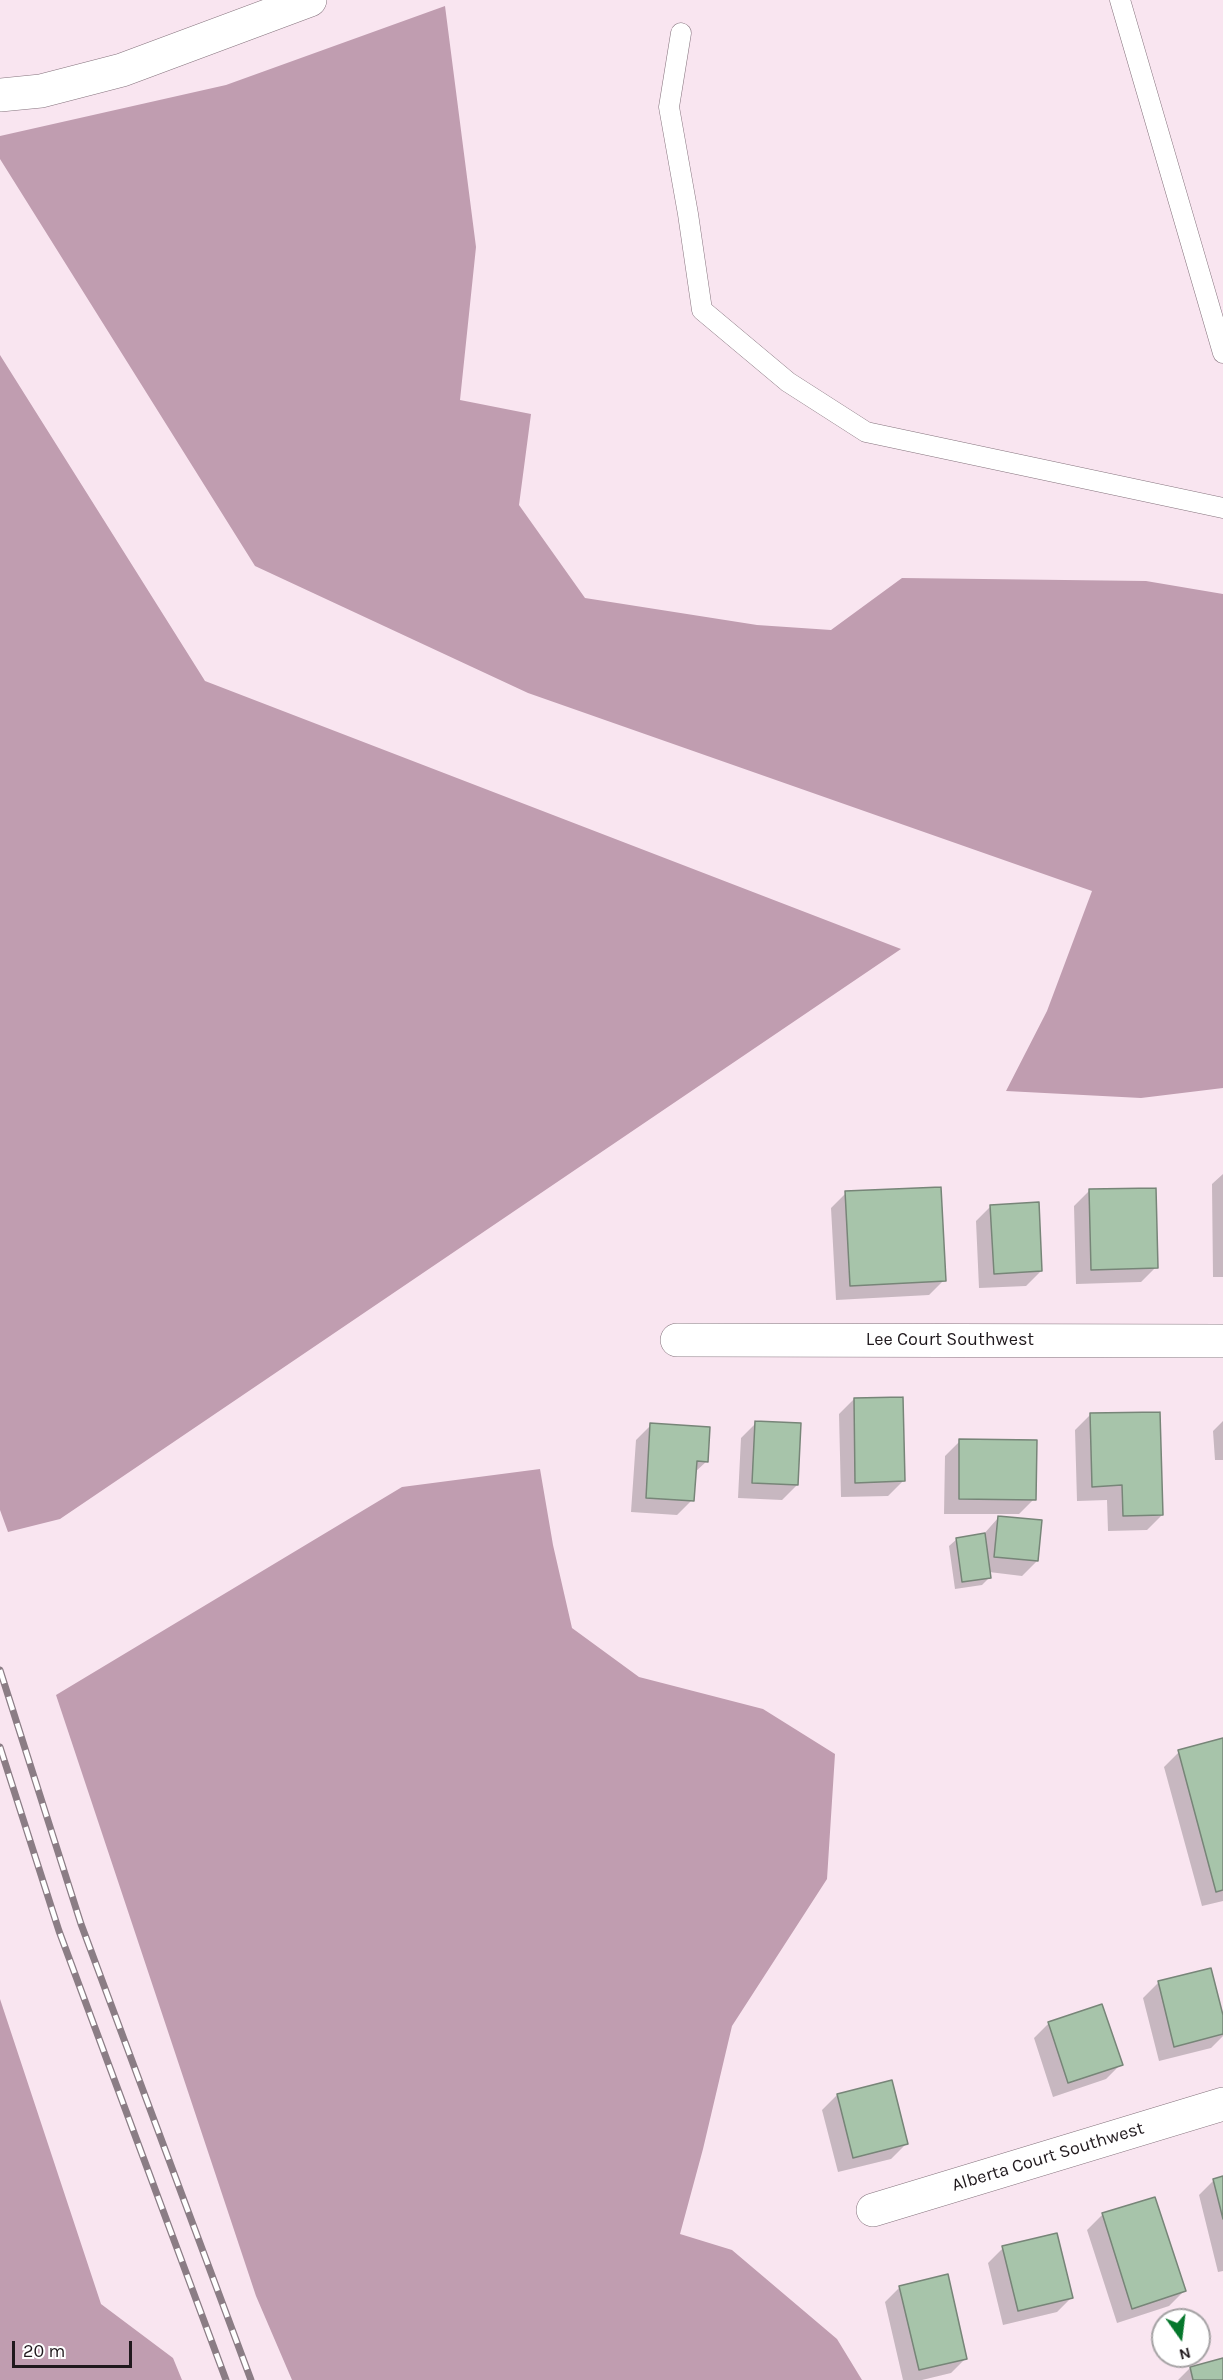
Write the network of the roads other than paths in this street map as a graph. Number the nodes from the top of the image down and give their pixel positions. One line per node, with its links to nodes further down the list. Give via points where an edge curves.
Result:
1 (310, 0): 4 (street, via 122,70 41,91)
2 (1120, 0): 5 (lane)
3 (681, 33): 6 (lane, via 669,107 702,310 788,382 866,432)
4 (0, 95)
5 (1223, 353)
6 (1223, 508)
7 (676, 1340): 8 (street, Lee Court Southwest)
8 (1223, 1341)
9 (1223, 2104): 10 (street, Alberta Court Southwest)
10 (873, 2210)

